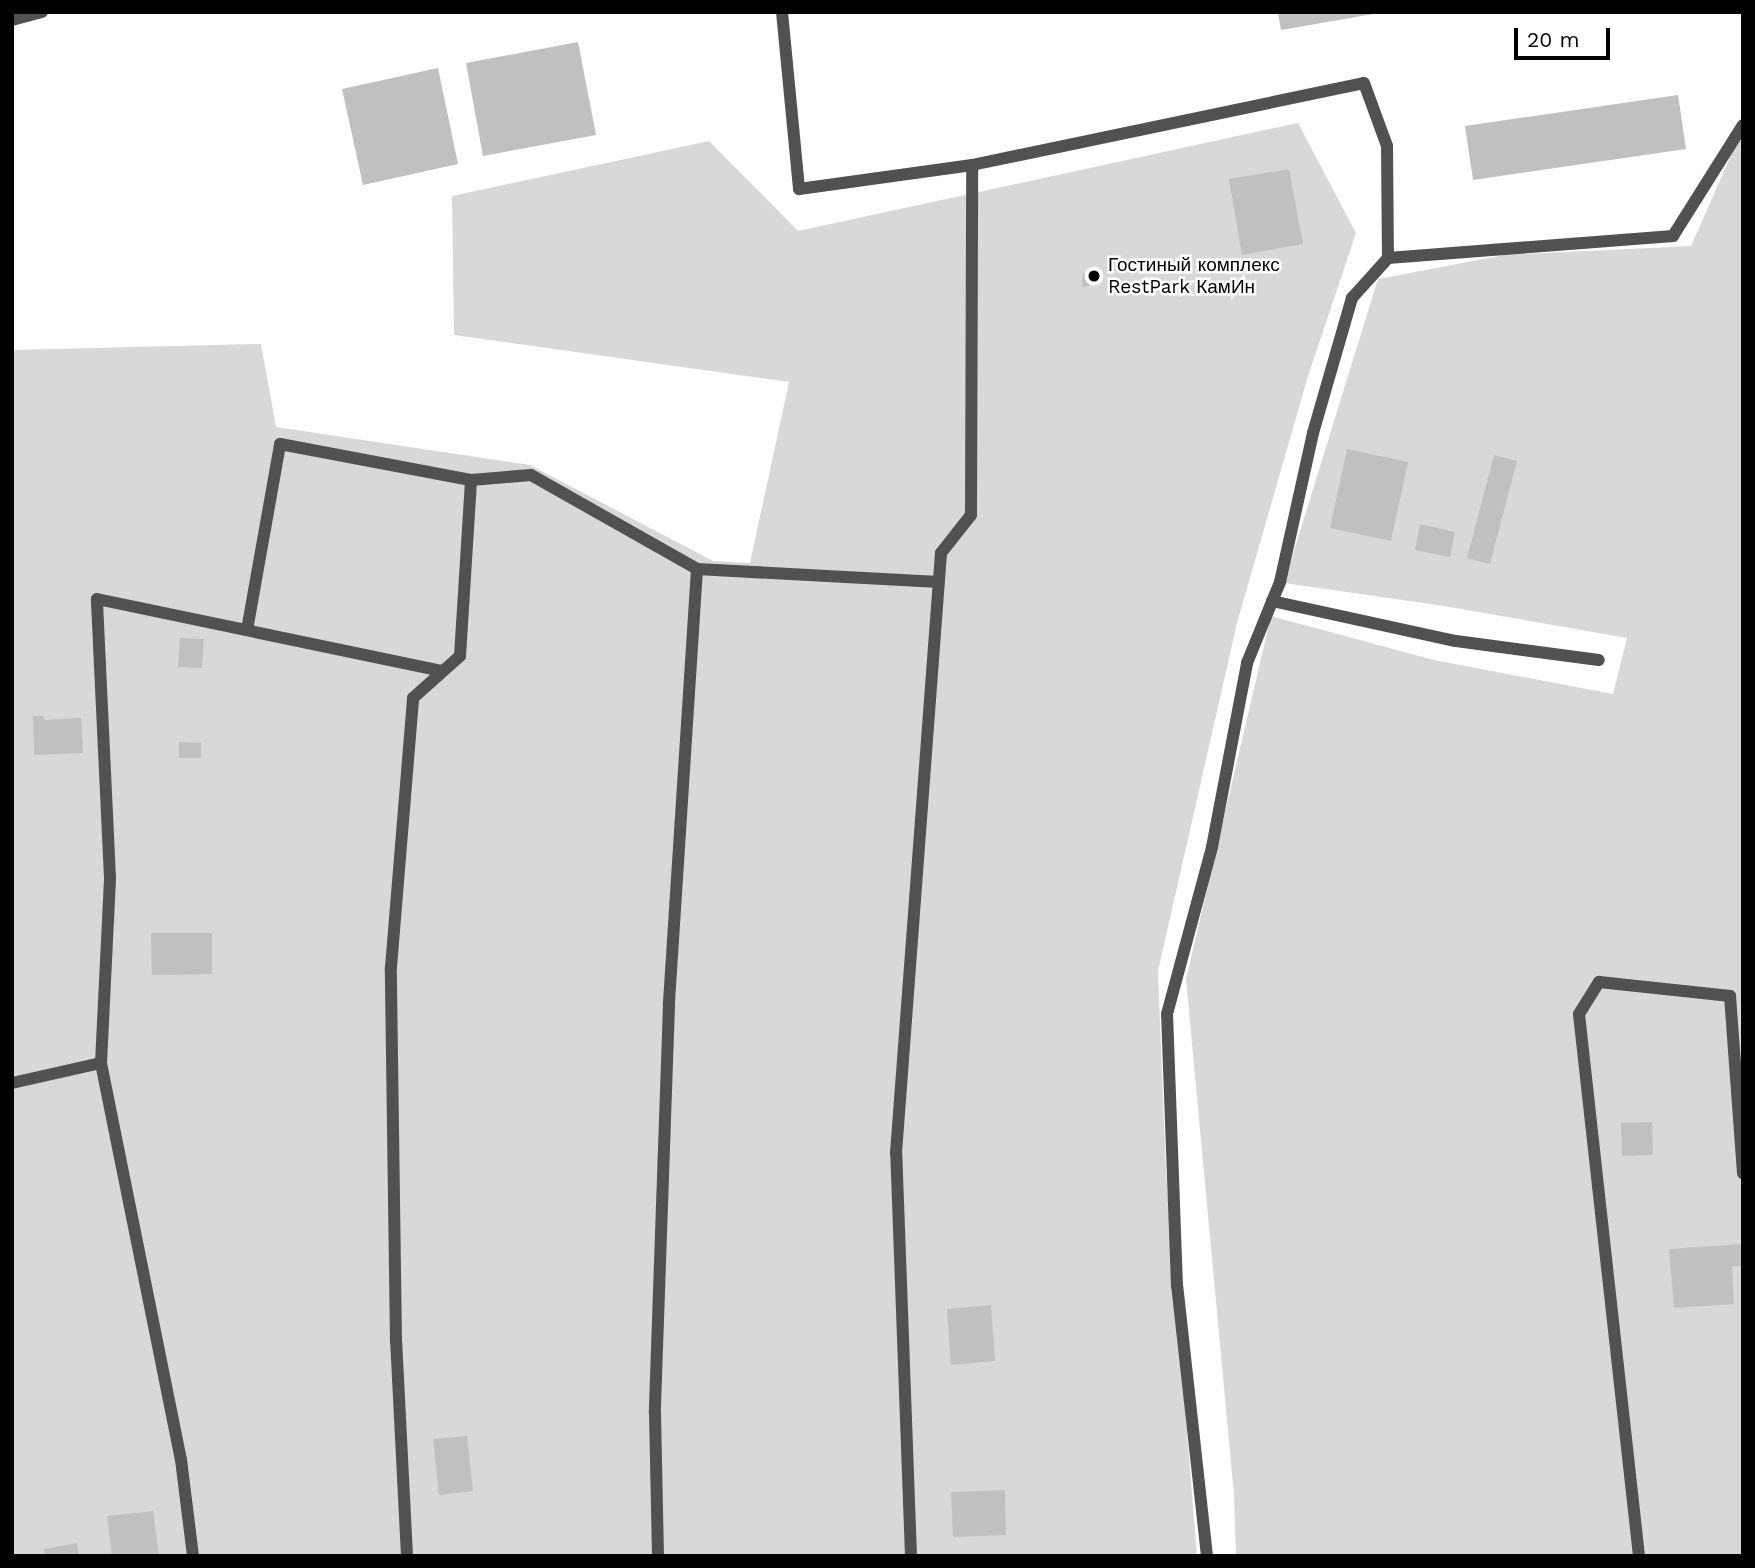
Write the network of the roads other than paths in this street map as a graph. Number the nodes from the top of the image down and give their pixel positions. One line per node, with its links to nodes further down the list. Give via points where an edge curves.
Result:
1 (42, 12): 3 (lane)
2 (782, 12): 5 (lane, via 799,188)
3 (12, 20)
4 (1743, 125): 6 (lane, via 1673,236)
5 (972, 165): 6 (lane, via 1364,83 1387,146); 9 (lane, via 971,515 941,553)
6 (1388, 258): 10 (lane, via 1352,298)
7 (471, 480): 8 (lane, via 531,475); 11 (lane, via 280,444); 13 (lane, via 460,656)
8 (697, 569): 9 (lane); 19 (lane, via 668,1005 655,1413)
9 (939, 582): 20 (lane, via 896,1153)
10 (1272, 601): 12 (lane, via 1457,641); 21 (lane, via 1247,663 1212,847 1167,1014 1177,1286)
11 (247, 630): 13 (lane); 14 (lane, via 97,598 110,878)
12 (1599, 660)
13 (443, 671): 18 (lane, via 413,698 391,967 396,1342)
14 (101, 1063): 15 (lane); 17 (lane, via 181,1460)
15 (12, 1083)
16 (1743, 1174): 22 (lane, via 1730,996 1599,982 1579,1014)
17 (193, 1556)
18 (407, 1556)
19 (658, 1556)
20 (911, 1556)
21 (1207, 1556)
22 (1639, 1556)

